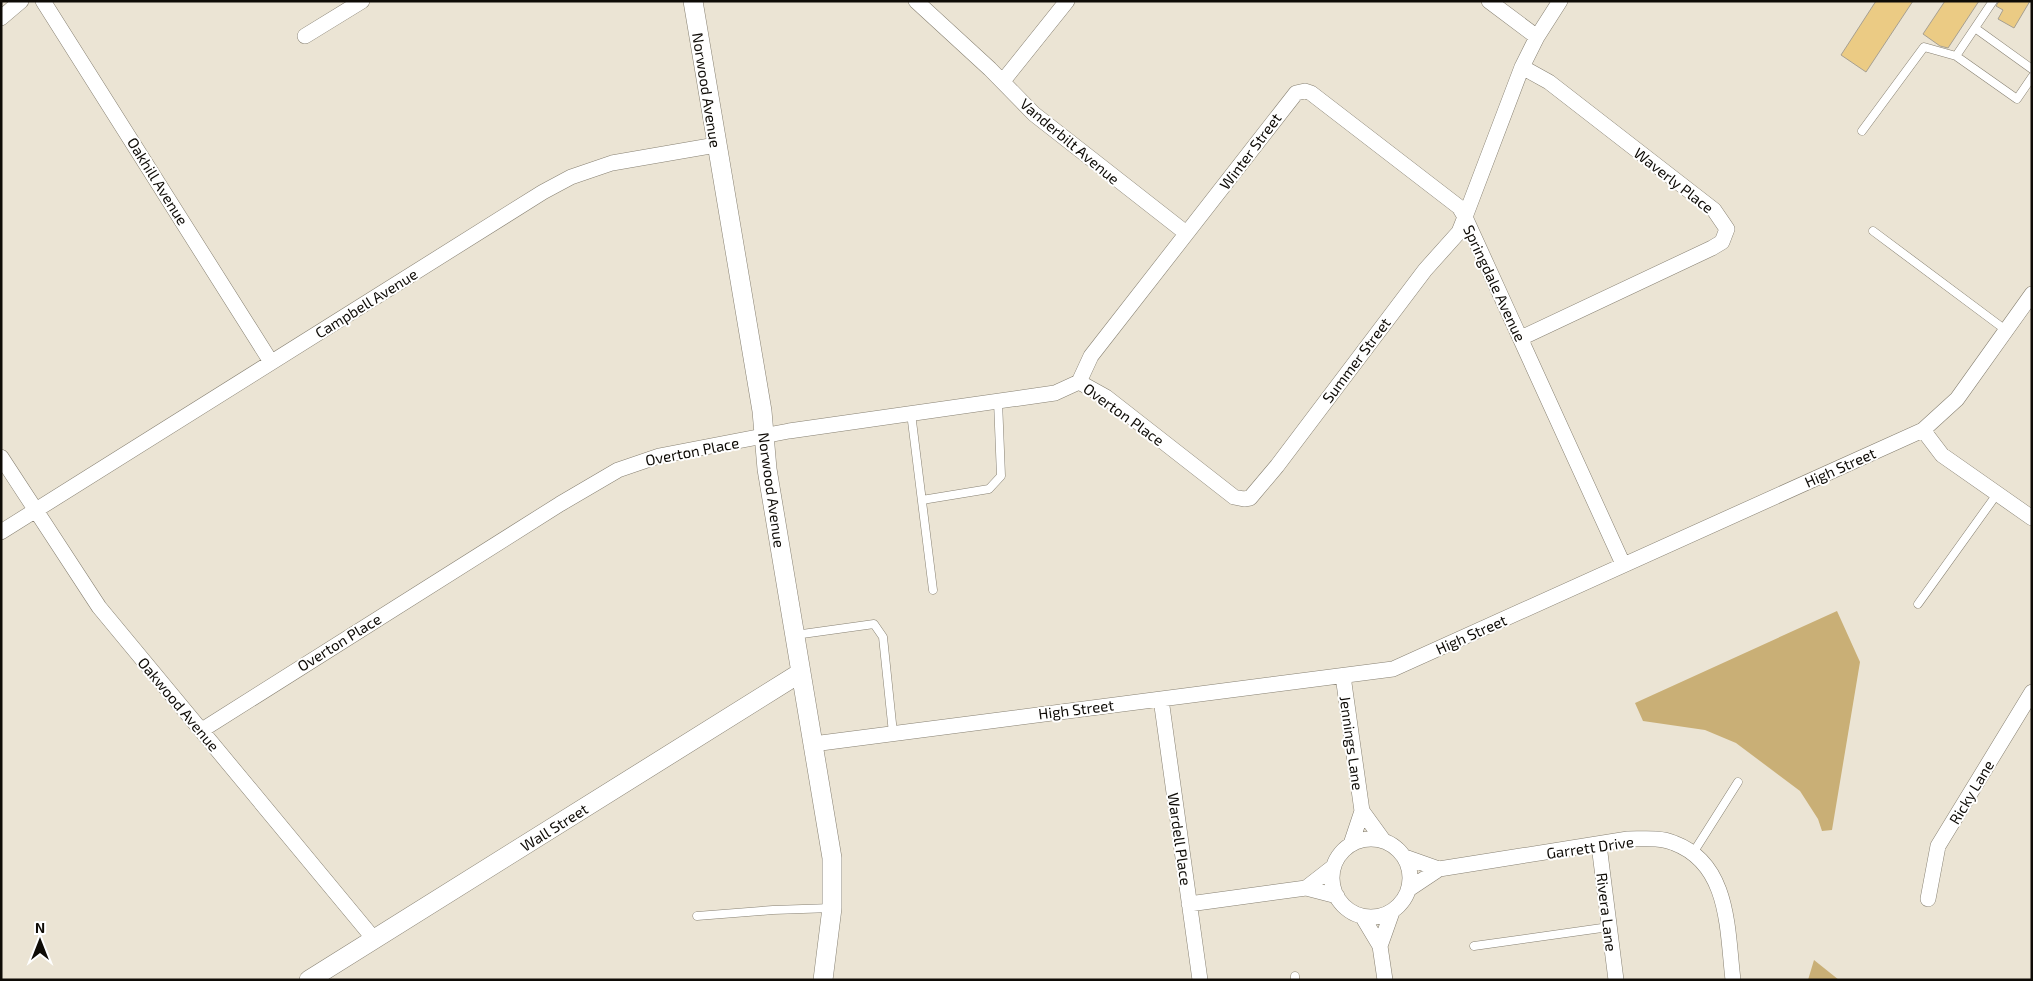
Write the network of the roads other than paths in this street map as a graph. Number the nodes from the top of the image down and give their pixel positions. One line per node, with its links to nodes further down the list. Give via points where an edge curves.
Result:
1 (21, 1): 10 (street)
2 (43, 1): 27 (street, Oakhill Avenue)
3 (362, 1): 12 (street)
4 (693, 1): 20 (street, Norwood Avenue)
5 (916, 1): 18 (street, Vanderbilt Avenue)
6 (1067, 1): 18 (street)
7 (1489, 1): 13 (street)
8 (1560, 1): 13 (street, Springdale Avenue)
9 (1993, 1): 11 (lane)
10 (1, 18)
11 (1975, 28): 14 (lane); 16 (lane)
12 (305, 36)
13 (1537, 37): 15 (street, Springdale Avenue)
14 (1956, 56): 17 (lane, via 2017,99); 19 (lane, via 1924,47)
15 (1522, 67): 21 (street, Springdale Avenue); 26 (street, Waverly Place, via 1549,82 1714,210 1727,229 1722,242 1712,248)
16 (2032, 69)
17 (2032, 77)
18 (1003, 81): 23 (street, Vanderbilt Avenue, via 1061,137)
19 (1862, 131)
20 (716, 145): 27 (street, Campbell Avenue, via 612,163 571,177); 32 (street, Norwood Avenue)
21 (1465, 217): 23 (street, Winter Street, via 1459,207 1305,91 1291,97); 26 (street, Springdale Avenue); 35 (street, Summer Street, via 1459,232 1425,270 1277,466 1257,491)
22 (1873, 231): 25 (lane)
23 (1186, 233): 28 (street, Winter Street, via 1091,356)
24 (2032, 294): 25 (street, High Street)
25 (2007, 330): 31 (street, High Street, via 1957,399)
26 (1521, 338): 40 (street, Springdale Avenue)
27 (271, 362): 37 (street, Campbell Avenue)
28 (1079, 382): 29 (street, Overton Place, via 1054,393); 35 (street, Overton Place, via 1106,397 1234,497)
29 (998, 401): 30 (street, Overton Place); 36 (lane, via 1001,476 989,489)
30 (911, 414): 32 (street, Overton Place); 36 (lane)
31 (1923, 430): 34 (street, via 1942,455); 40 (street, High Street)
32 (764, 436): 43 (street, Norwood Avenue); 48 (street, Overton Place, via 659,456 618,470 296,668)
33 (1, 457): 37 (street, Oakwood Avenue)
34 (1997, 494): 38 (street); 42 (lane)
35 (1244, 499)
36 (922, 500): 41 (lane)
37 (35, 511): 39 (street, Campbell Avenue); 48 (street, Oakwood Avenue, via 99,607)
38 (2032, 518)
39 (1, 532)
40 (1623, 564): 45 (street, High Street, via 1393,669)
41 (933, 590)
42 (1918, 604)
43 (794, 635): 44 (street, Norwood Avenue); 49 (lane, via 874,624 883,637)
44 (800, 673): 50 (street, Norwood Avenue); 70 (street, Wall Street)
45 (1343, 676): 47 (street, High Street); 52 (street, Jennings Lane)
46 (2032, 692): 63 (street, Ricky Lane, via 1938,846)
47 (1161, 699): 49 (street, High Street); 64 (street, Wardell Place)
48 (202, 730): 70 (street, Oakwood Avenue)
49 (893, 733): 50 (street, High Street)
50 (813, 744): 65 (street, Norwood Avenue, via 832,858)
51 (1738, 782): 56 (lane)
52 (1362, 811): 53 (street, Jennings Lane); 54 (street, Jennings Lane)
53 (1384, 840): 54 (street, via 1367,839); 57 (street, Garrett Drive)
54 (1351, 844): 58 (street, via 1343,850)
55 (1599, 845): 56 (street, Garrett Drive, via 1628,839 1655,839 1673,842); 59 (street, Garrett Drive); 69 (street, Rivera Lane)
56 (1693, 853): 78 (street, Garrett Drive, via 1710,870 1718,885 1725,910)
57 (1405, 857): 59 (street, Garrett Drive); 61 (street, via 1410,872)
58 (1333, 868): 60 (street); 62 (street, via 1333,887)
59 (1439, 869): 61 (street, Garrett Drive)
60 (1306, 888): 62 (street); 64 (street)
61 (1409, 888): 66 (street, Garrett Drive)
62 (1337, 896): 68 (street)
63 (1928, 899)
64 (1189, 904): 75 (street, Wardell Place)
65 (832, 908): 67 (lane); 74 (street, Norwood Avenue)
66 (1392, 912): 68 (street); 71 (street)
67 (698, 916)
68 (1362, 916): 71 (street)
69 (1609, 927): 72 (lane); 77 (street, Rivera Lane)
70 (374, 938): 73 (street, Wall Street)
71 (1380, 946): 76 (street)
72 (1474, 946)
73 (309, 980)
74 (823, 980)
75 (1200, 980)
76 (1386, 980)
77 (1616, 980)
78 (1733, 980)

